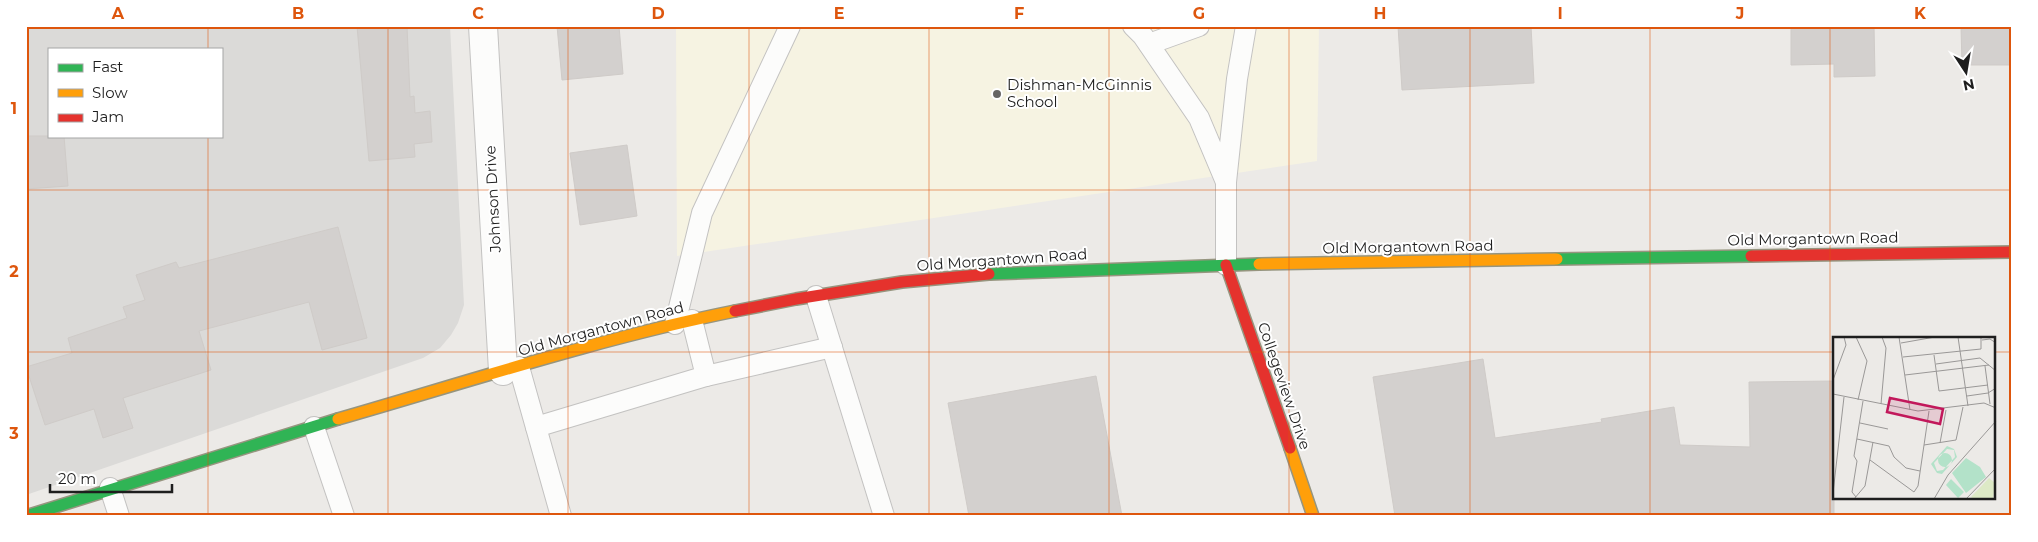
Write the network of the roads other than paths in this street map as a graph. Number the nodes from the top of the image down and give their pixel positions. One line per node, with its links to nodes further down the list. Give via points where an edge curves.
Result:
1 (483, 26): 13 (street, Johnson Drive)
2 (790, 26): 11 (lane, via 702,213)
3 (1133, 26): 6 (lane)
4 (1199, 26): 6 (lane)
5 (1246, 26): 7 (lane)
6 (1149, 44): 7 (lane, via 1199,118)
7 (1226, 182): 9 (lane)
8 (2012, 252): 9 (street, Old Morgantown Road)
9 (1226, 265): 10 (street, Old Morgantown Road, via 1008,272 902,282); 24 (street, Collegeview Drive)
10 (816, 296): 11 (street, Old Morgantown Road); 12 (lane)
11 (683, 322): 13 (street, Old Morgantown Road); 14 (lane)
12 (832, 347): 14 (lane); 23 (lane)
13 (511, 369): 15 (lane); 16 (street, Old Morgantown Road)
14 (706, 376): 15 (lane)
15 (536, 426): 22 (lane)
16 (314, 427): 17 (street, Old Morgantown Road); 21 (lane)
17 (110, 488): 18 (street, Old Morgantown Road); 20 (lane)
18 (59, 511): 19 (street, Old Morgantown Road)
19 (26, 516)
20 (120, 516)
21 (344, 516)
22 (561, 516)
23 (884, 516)
24 (1313, 516)

